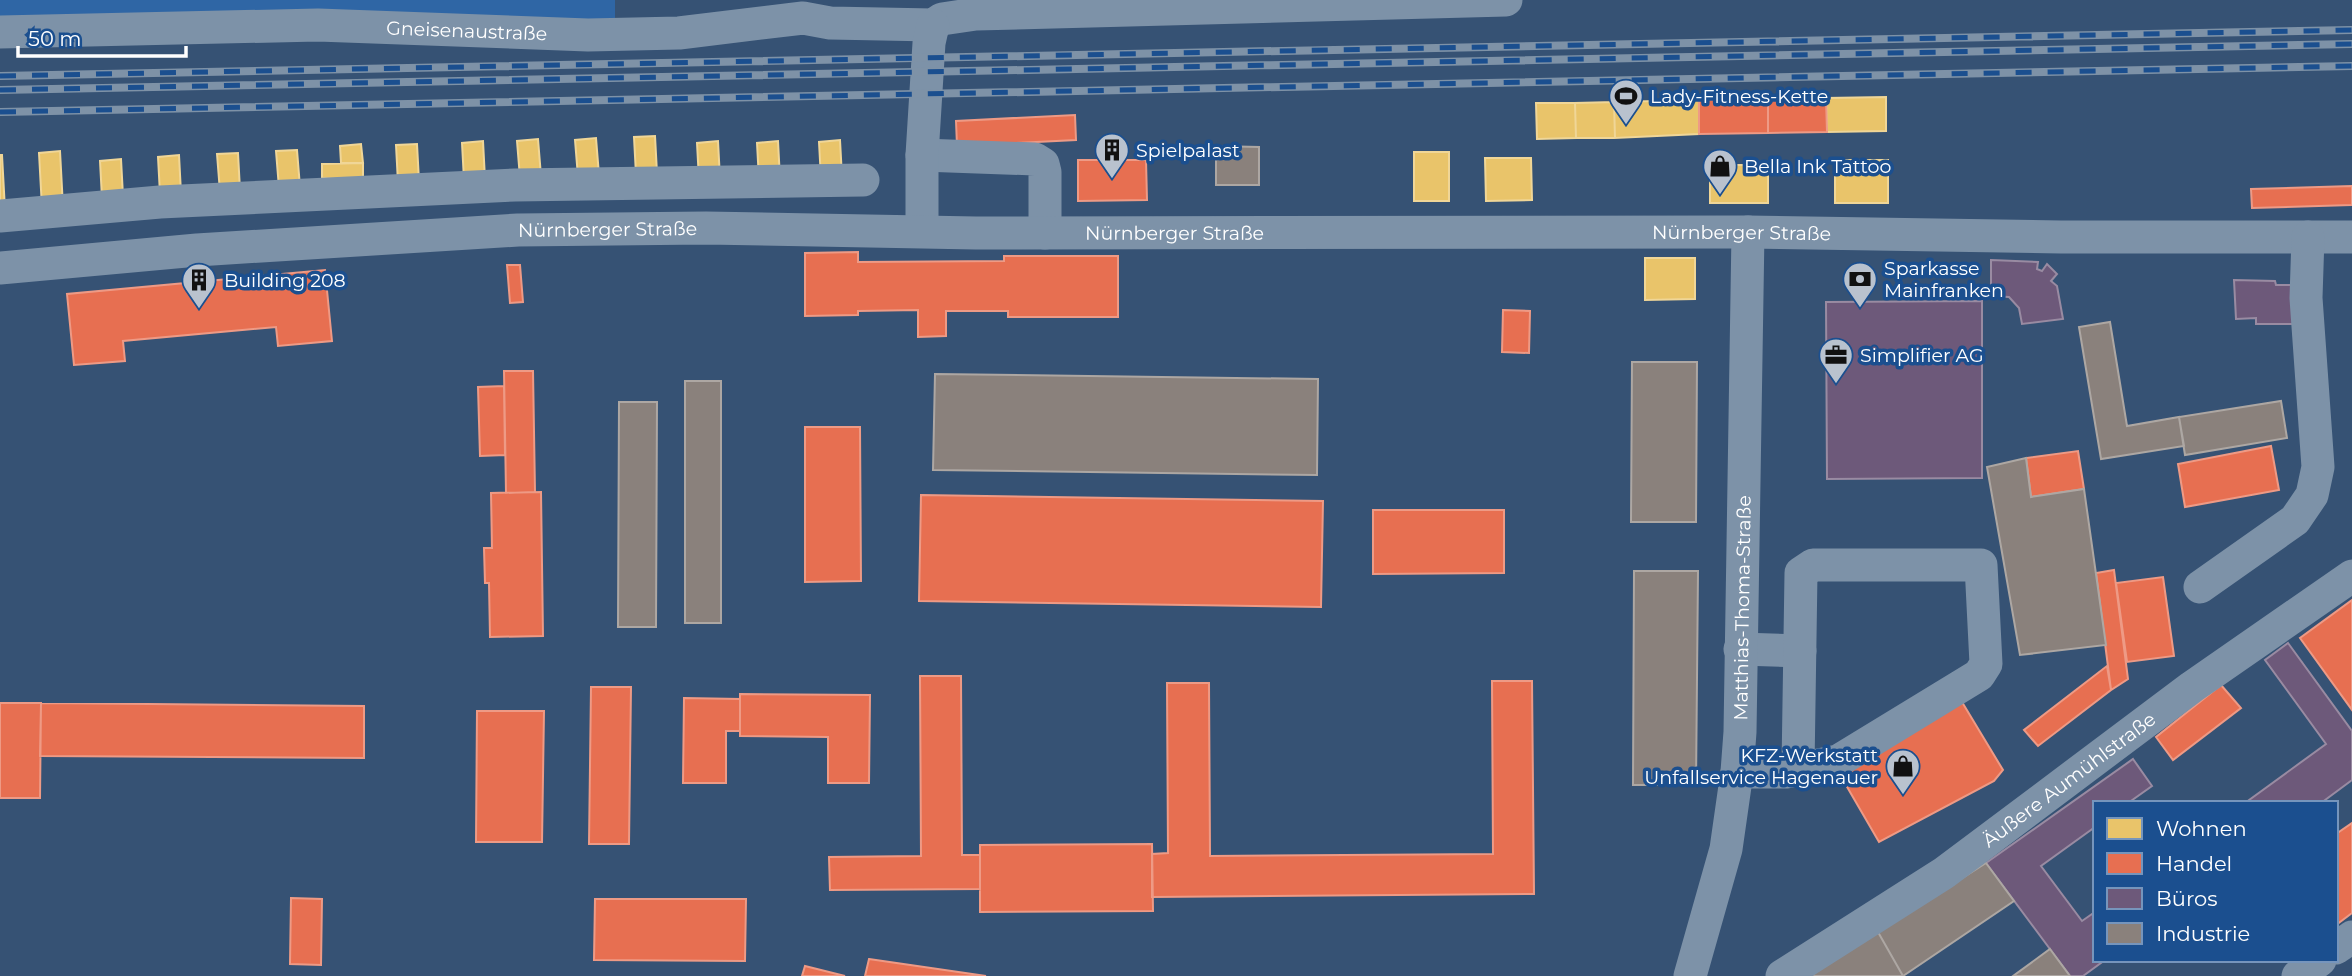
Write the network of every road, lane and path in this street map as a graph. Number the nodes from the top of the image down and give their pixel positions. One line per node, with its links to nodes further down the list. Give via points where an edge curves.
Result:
1 (1506, 0): 2 (street, Gneisenaustraße)
2 (1288, 2): 4 (street, Gneisenaustraße, via 964,15)
3 (797, 9): 4 (street, Gneisenaustraße, via 830,23); 5 (street, Gneisenaustraße, via 679,33 588,35 318,25)
4 (933, 25): 6 (street)
5 (0, 32)
6 (922, 155): 11 (street); 13 (street, via 1035,159 1043,164)
7 (863, 180): 8 (street)
8 (515, 185): 9 (street, via 160,202); 10 (street, via 606,206)
9 (0, 216)
10 (608, 229): 11 (street, Nürnberger Straße); 16 (street, Nürnberger Straße, via 370,238)
11 (922, 231): 13 (street, Nürnberger Straße)
12 (1748, 232): 13 (street, Nürnberger Straße); 14 (street, Nürnberger Straße); 19 (street, Matthias-Thoma-Straße)
13 (1045, 233)
14 (2308, 237): 15 (street, Nürnberger Straße); 18 (street, via 2306,298 2318,467 2312,495 2295,520)
15 (2352, 237)
16 (0, 268)
17 (2352, 576): 25 (street, Äußere Aumühlstraße, via 2192,687 1944,873)
18 (2200, 587)
19 (1740, 649): 20 (street); 22 (street, Matthias-Thoma-Straße)
20 (1800, 651): 21 (street); 21 (street, via 1801,573 1813,565 1981,565 1986,664 1979,675 1838,761)
21 (1798, 768): 22 (street)
22 (1737, 772): 24 (street, Matthias-Thoma-Straße, via 1726,849)
23 (2317, 962): 26 (street)
24 (1690, 976)
25 (1782, 976)
26 (2298, 976)

